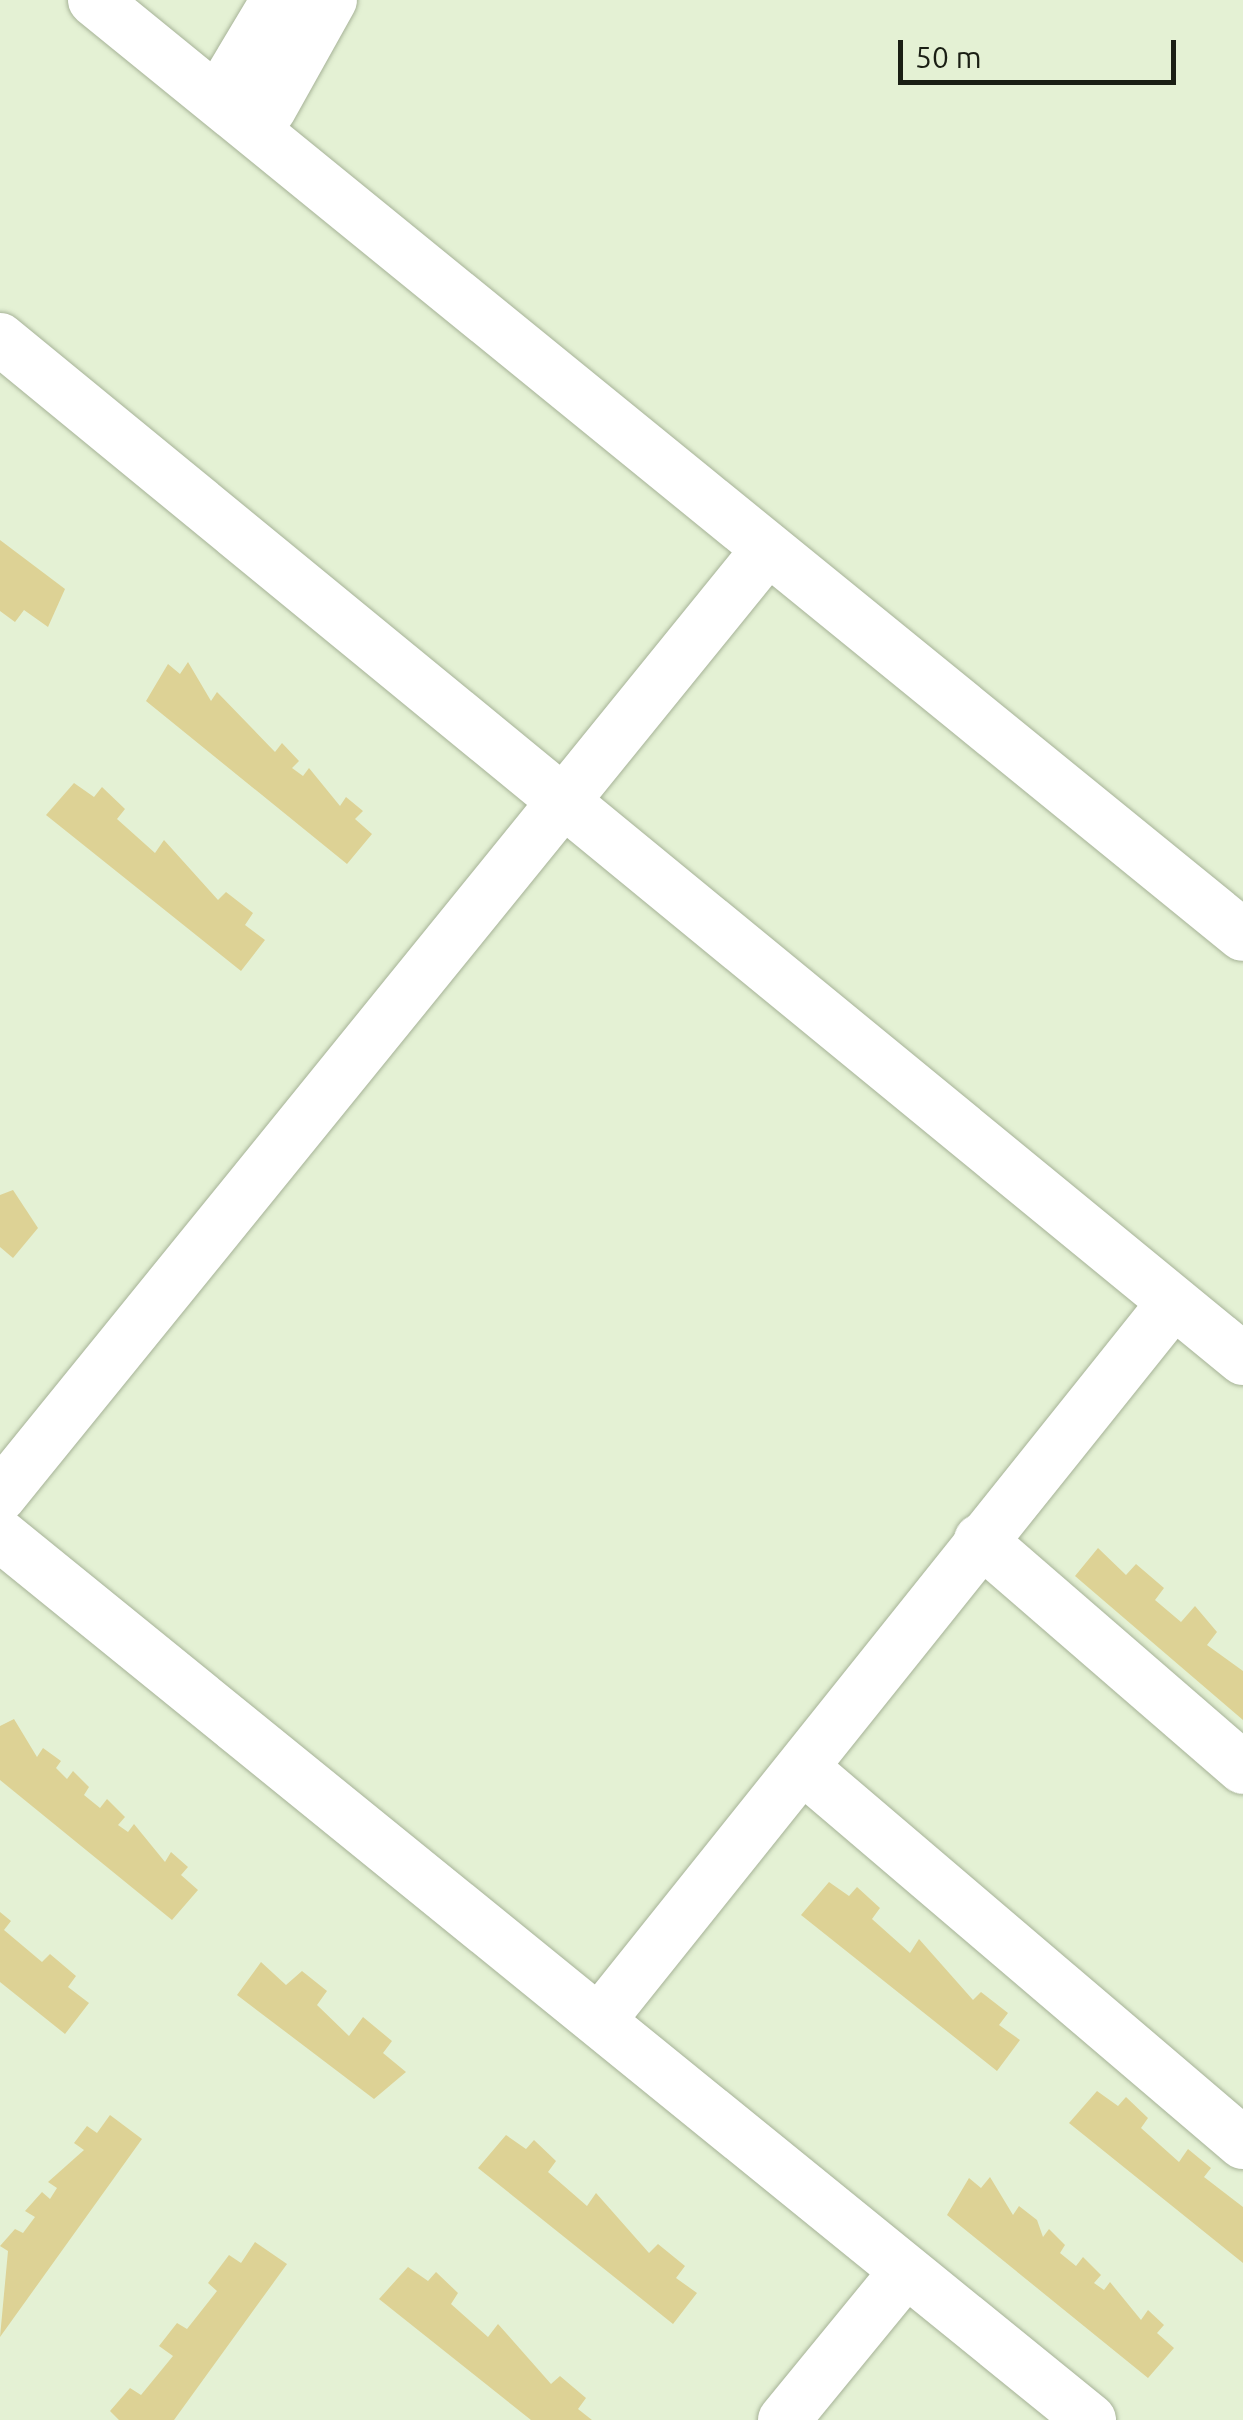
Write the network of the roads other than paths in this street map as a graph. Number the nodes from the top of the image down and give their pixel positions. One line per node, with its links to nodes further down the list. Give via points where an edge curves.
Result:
1 (94, 0): 7 (street)
2 (136, 0): 5 (street)
3 (276, 0): 5 (street)
4 (332, 0): 5 (street)
5 (251, 93): 9 (street)
6 (0, 340): 8 (street)
7 (768, 549): 8 (street); 10 (street)
8 (568, 804): 11 (street); 13 (street)
9 (1243, 898)
10 (1243, 935)
11 (1173, 1303): 12 (street); 15 (street)
12 (1243, 1359)
13 (0, 1496)
14 (0, 1535): 18 (street)
15 (980, 1540): 16 (street); 17 (street)
16 (803, 1768): 18 (street); 19 (street)
17 (1243, 1768)
18 (602, 2017): 20 (street)
19 (1243, 2143)
20 (905, 2272): 21 (street); 22 (street)
21 (784, 2420)
22 (1090, 2420)

